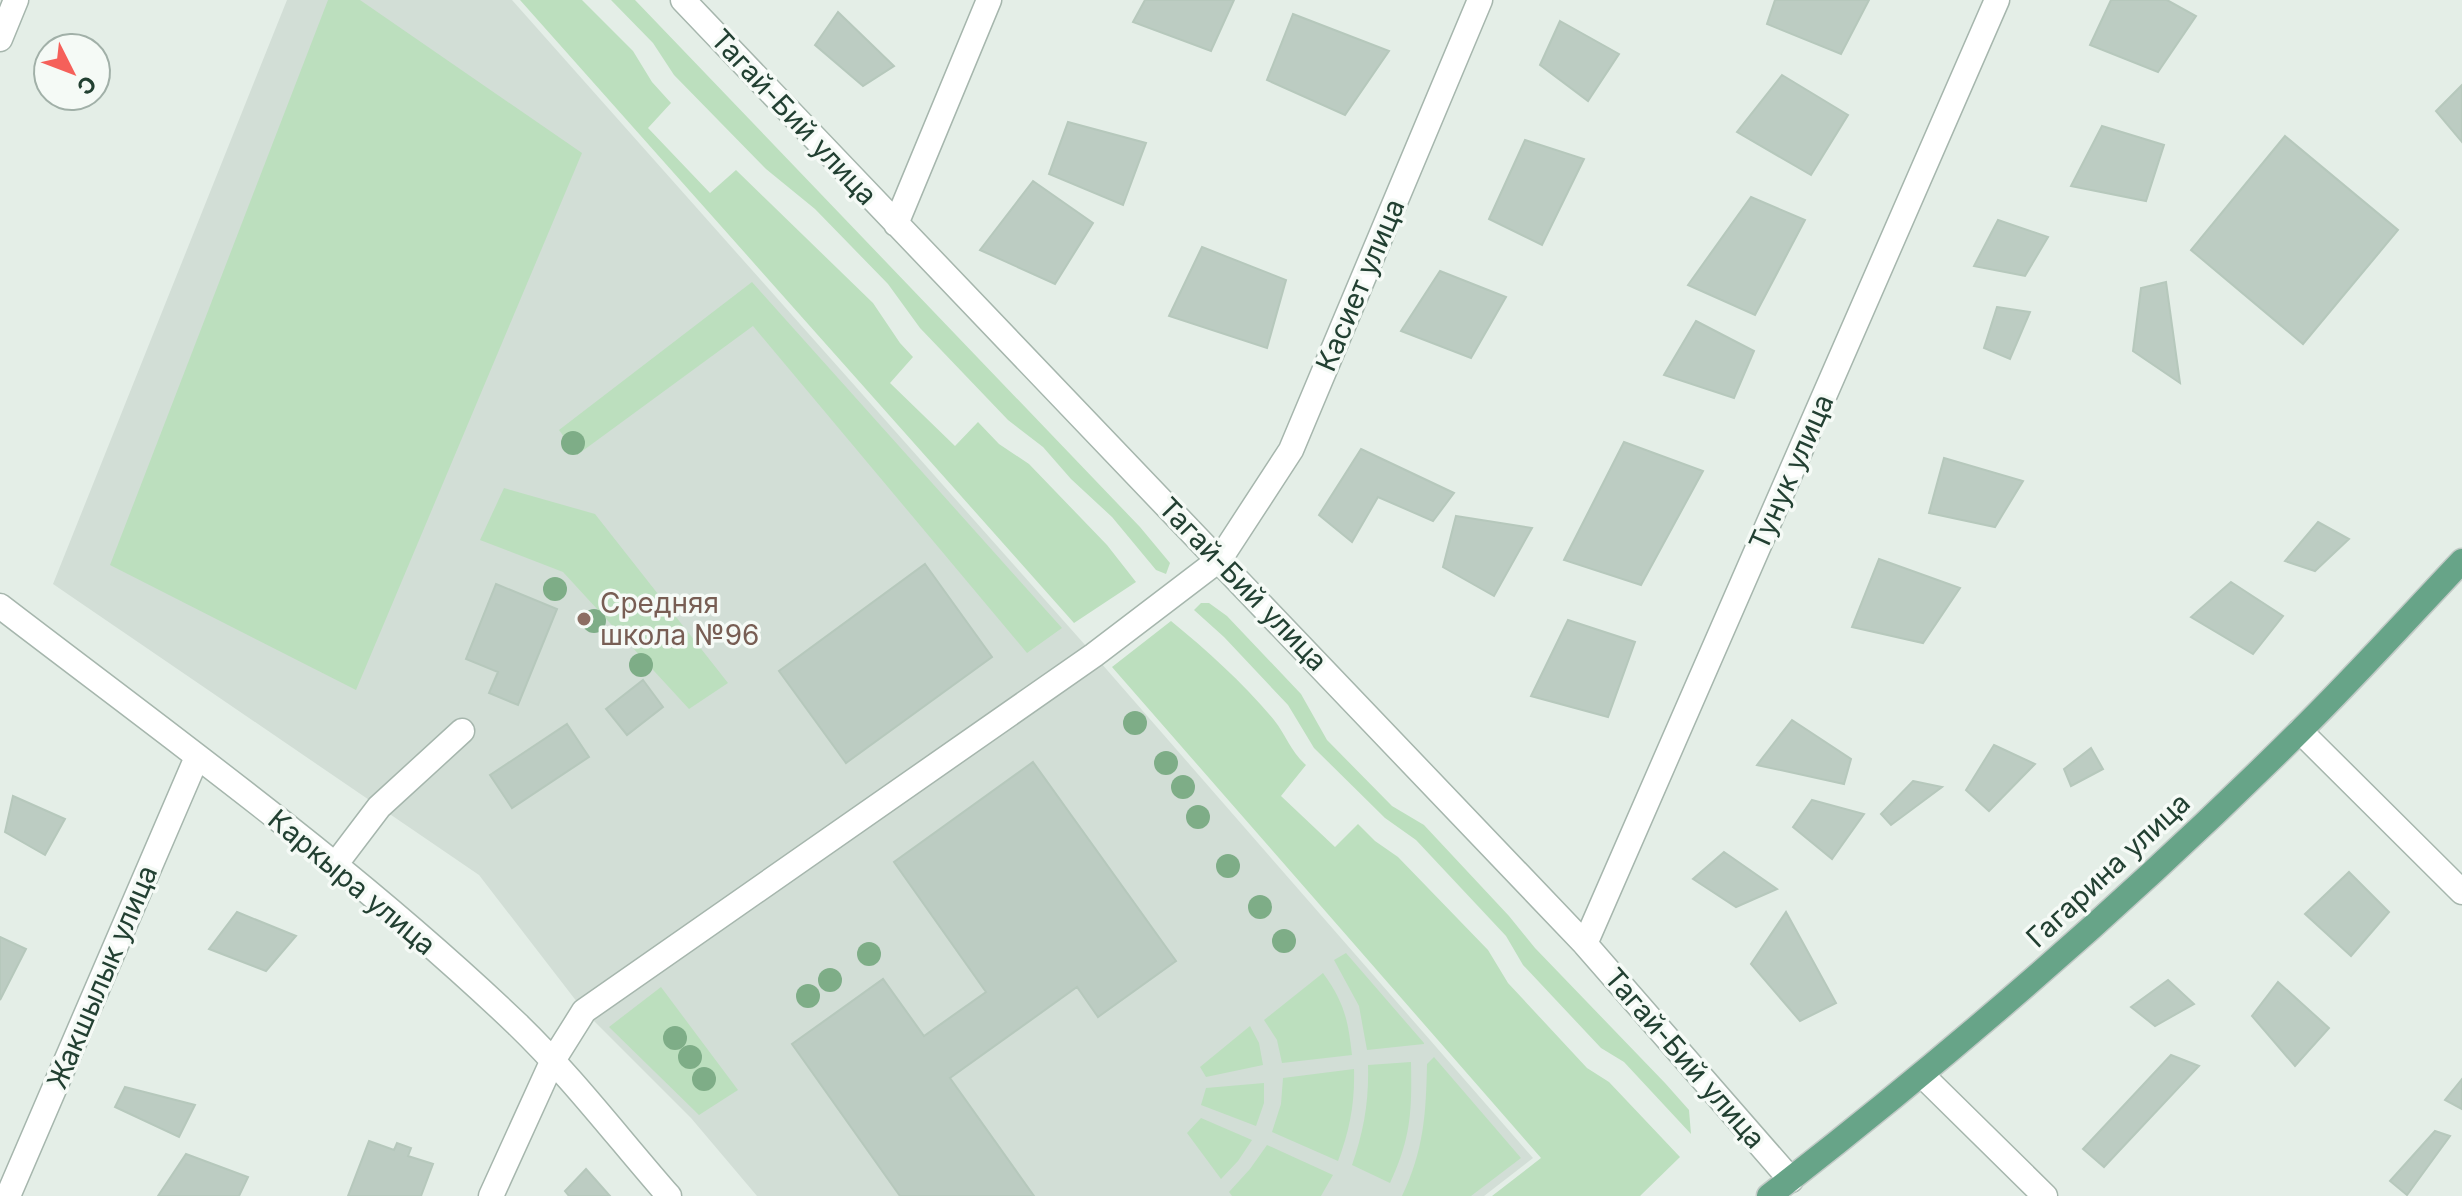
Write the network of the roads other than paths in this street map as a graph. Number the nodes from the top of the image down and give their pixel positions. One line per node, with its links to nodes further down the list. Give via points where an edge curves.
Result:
1 (16, 0): 6 (street)
2 (683, 0): 7 (street, Тагай-Бий улица)
3 (989, 0): 7 (street)
4 (1480, 0): 8 (street, Касиет улица, via 1291,450)
5 (1997, 0): 16 (street, Тунук улица)
6 (0, 39)
7 (896, 224): 8 (street, Тагай-Бий улица)
8 (1220, 559): 16 (street, Тагай-Бий улица); 17 (street, Касиет улица, via 1094,655 584,1011)
9 (2462, 561): 12 (main road, Гагарина улица)
10 (0, 606): 13 (street, Каркыра улица)
11 (462, 731): 14 (street, via 379,807)
12 (2300, 731): 15 (street); 18 (main road, Гагарина улица, via 2142,882)
13 (197, 757): 14 (street, Каркыра улица); 20 (street, Жакшылык улица)
14 (335, 865): 17 (street, Каркыра улица, via 519,1026)
15 (2462, 892)
16 (1585, 944): 19 (street, Тагай-Бий улица)
17 (552, 1062): 21 (street, Касиет улица); 22 (street, Каркыра улица)
18 (1922, 1075): 19 (main road, Гагарина улица); 24 (street)
19 (1791, 1180): 23 (main road, Гагарина улица)
20 (8, 1196)
21 (491, 1196)
22 (669, 1196)
23 (1769, 1196)
24 (2045, 1196)

